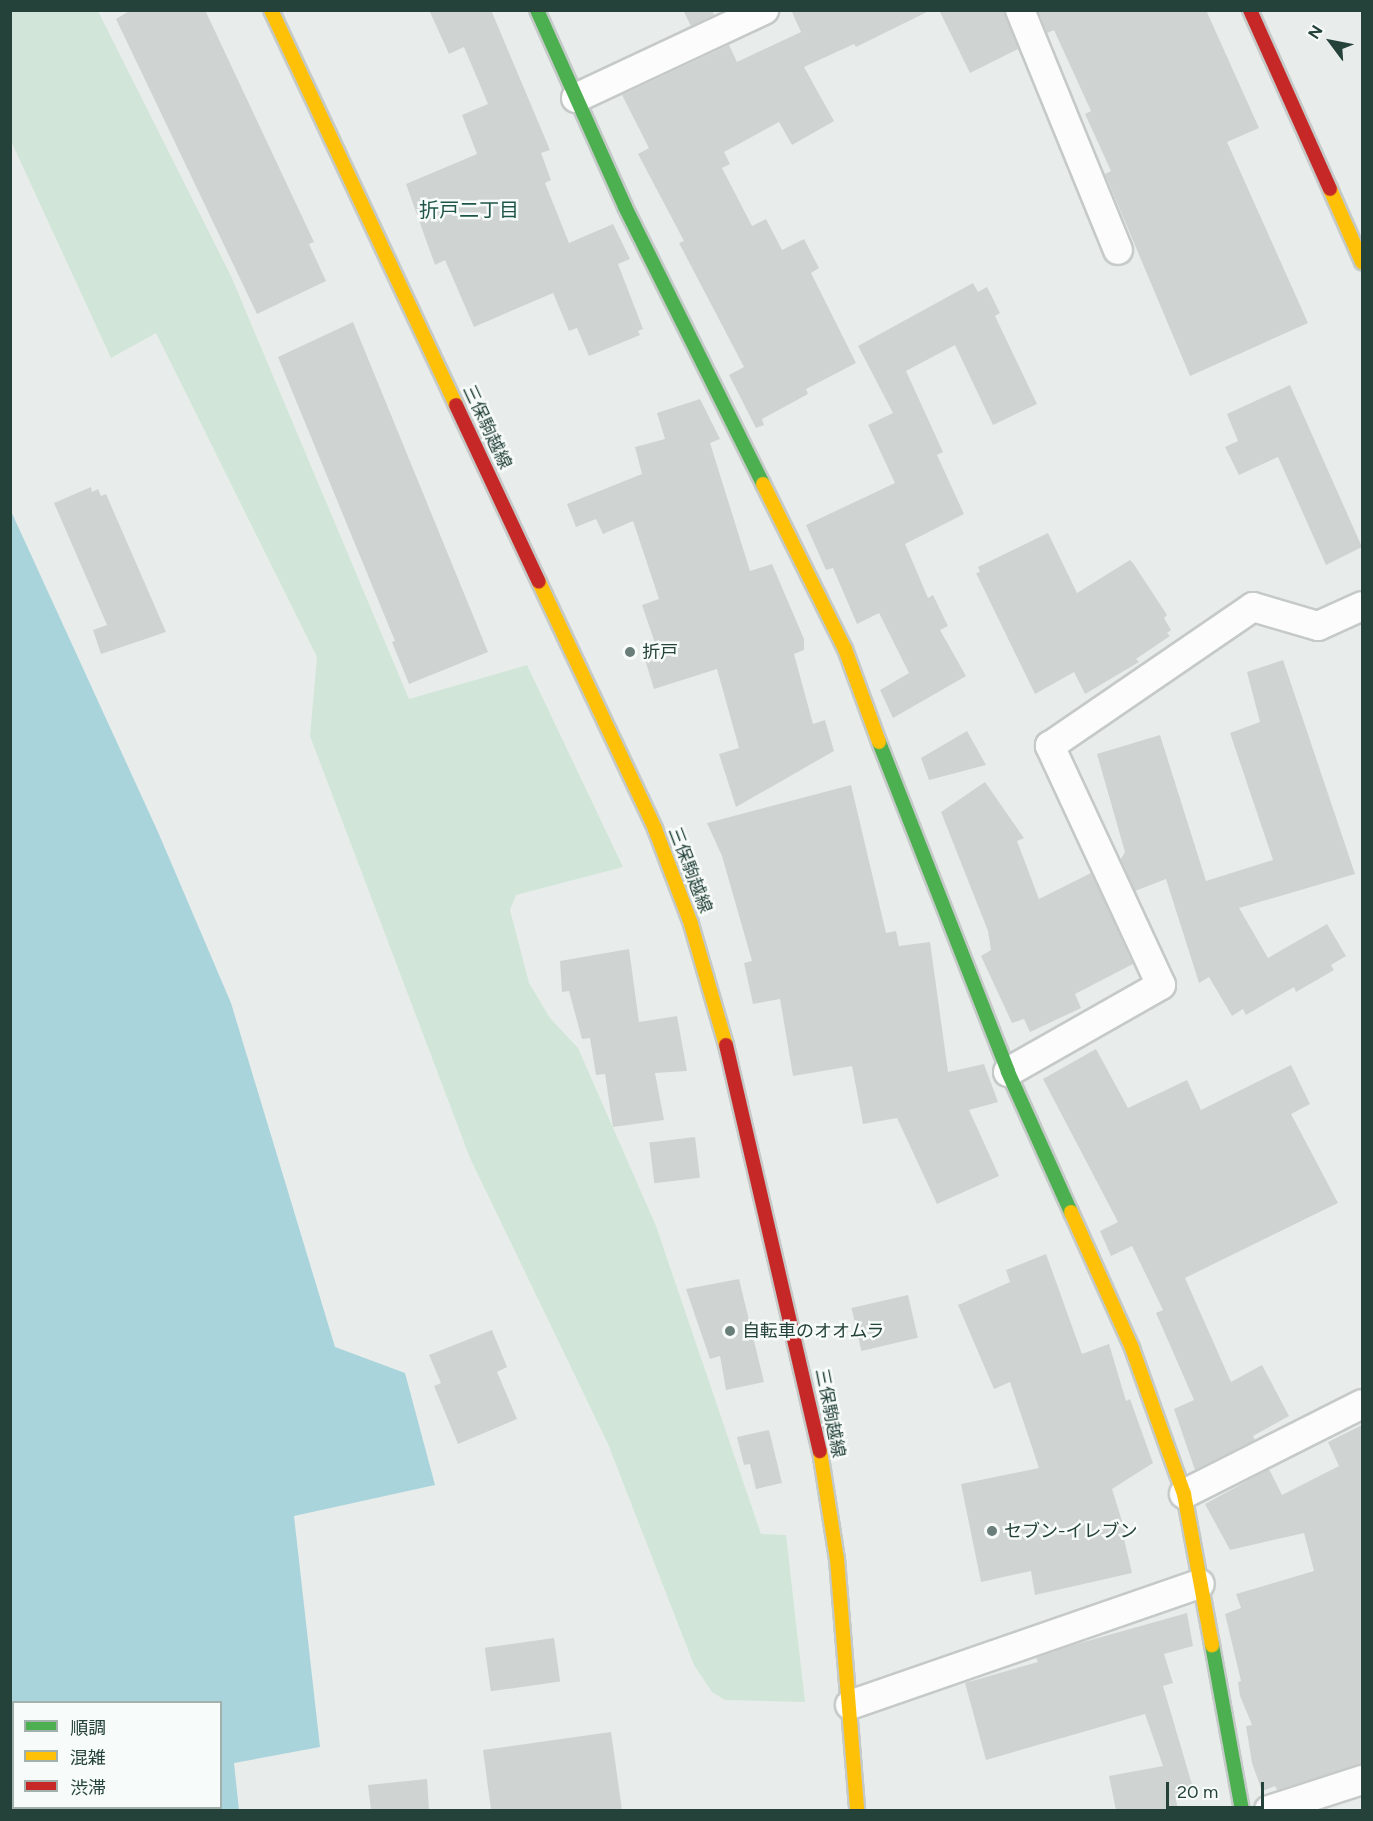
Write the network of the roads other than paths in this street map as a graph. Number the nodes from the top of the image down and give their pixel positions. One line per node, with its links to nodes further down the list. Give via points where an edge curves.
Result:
1 (271, 10): 14 (street, 三保駒越線, via 655,829 692,924 719,1016 815,1418 837,1559)
2 (537, 10): 6 (street)
3 (764, 10): 6 (street)
4 (1020, 10): 7 (street)
5 (1250, 10): 8 (street)
6 (576, 98): 10 (street, via 625,207 845,649 931,883)
7 (1118, 250)
8 (1362, 262)
9 (1362, 606): 10 (street, via 1318,626 1253,607 1050,746 1161,985)
10 (1008, 1072): 12 (street, via 1132,1348)
11 (1362, 1404): 12 (street)
12 (1184, 1494): 13 (street)
13 (1200, 1584): 14 (street); 17 (street)
14 (850, 1705): 16 (street, 三保駒越線)
15 (1362, 1780): 18 (street)
16 (857, 1810)
17 (1242, 1810)
18 (1269, 1810)

